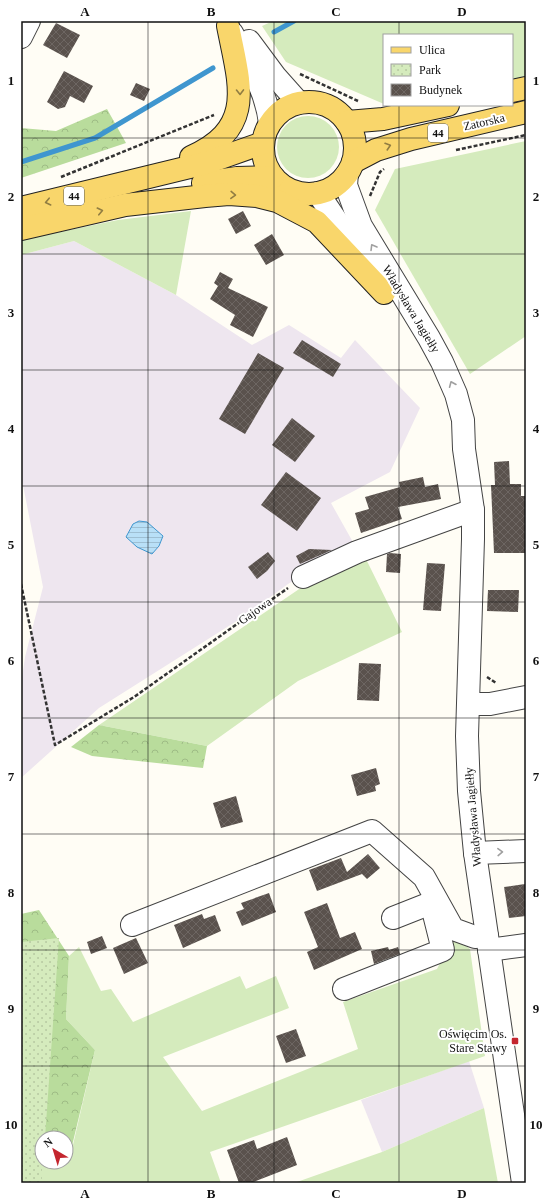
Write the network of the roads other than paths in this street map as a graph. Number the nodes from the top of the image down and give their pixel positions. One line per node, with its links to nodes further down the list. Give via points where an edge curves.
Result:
1 (29, 21): 3 (street)
2 (229, 23): 6 (street); 10 (street, via 262,88 268,104); 14 (main road, one-way to 14, via 240,90 237,110 226,133 216,143 199,153)
3 (21, 37)
4 (526, 88): 5 (main road)
5 (513, 91)
6 (299, 103): 9 (main road, 44, via 326,105 338,112); 10 (main road, 44, via 287,107)
7 (443, 106): 9 (main road, 44, via 383,119)
8 (526, 112): 12 (main road, Zatorska / 44, one-way to 8, via 376,150 411,139)
9 (347, 122): 12 (main road, 44, via 353,135 355,149)
10 (270, 123): 11 (main road, 44)
11 (263, 143): 13 (main road, 44, via 265,161); 14 (main road, 44, via 206,163)
12 (350, 168): 15 (main road, 44, via 339,183); 20 (street, Władysława Jagiełły, one-way to 12, via 463,420 456,394 429,338 361,226 346,185)
13 (273, 177): 15 (main road, 44, via 282,186 293,191 305,194); 16 (main road, 44, via 237,178 171,189)
14 (127, 183): 17 (main road, 44, one-way to 17)
15 (318, 193): 19 (street, Władysława Jagiełły)
16 (125, 205): 18 (main road, 44, one-way to 16); 19 (main road, one-way to 19, via 229,194 257,196 277,201 317,222)
17 (21, 208)
18 (21, 229)
19 (384, 293): 20 (street, Władysława Jagiełły, via 427,366)
20 (464, 449): 21 (street, Władysława Jagiełły)
21 (473, 510): 22 (street, via 358,552); 24 (street, Władysława Jagiełły)
22 (303, 577)
23 (526, 697): 24 (street, via 490,704)
24 (468, 704): 26 (street, Władysława Jagiełły, via 467,736)
25 (526, 851): 26 (street, one-way to 25)
26 (475, 853): 32 (street, Władysława Jagiełły)
27 (424, 877): 28 (street); 30 (street, via 372,830); 31 (street)
28 (431, 903): 29 (street); 31 (street)
29 (393, 918)
30 (132, 925)
31 (445, 927): 32 (street); 34 (street, via 443,950)
32 (488, 943): 33 (street); 35 (street, Władysława Jagiełły)
33 (526, 945)
34 (344, 989)
35 (523, 1183)

